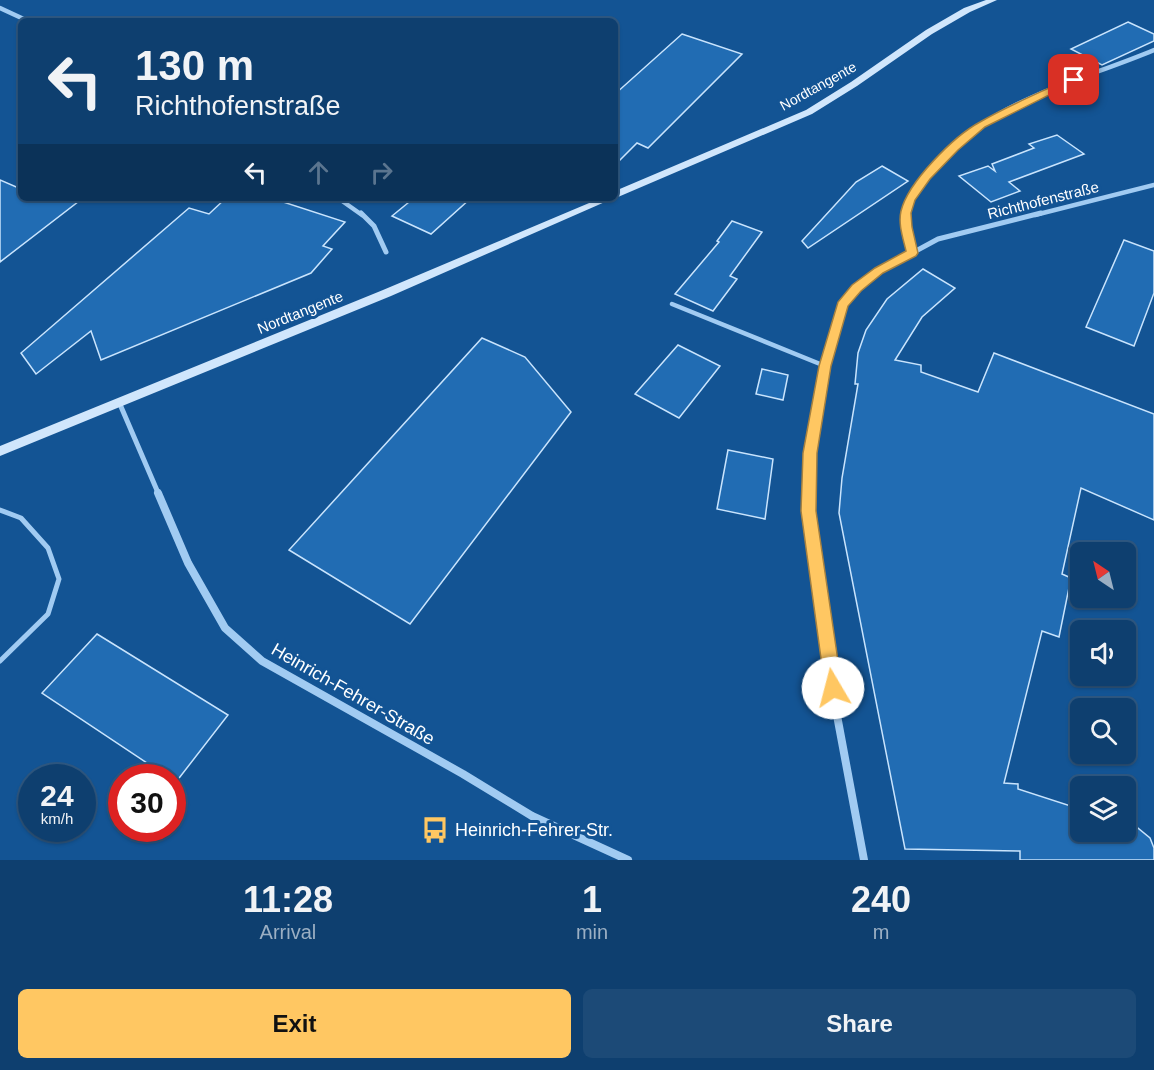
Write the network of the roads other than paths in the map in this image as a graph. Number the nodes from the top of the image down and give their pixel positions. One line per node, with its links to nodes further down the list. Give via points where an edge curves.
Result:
1 (993, 0): 6 (main road, Nordtangente, via 929,32 809,112)
2 (0, 8): 3 (street)
3 (22, 18)
4 (1154, 50): 10 (street, via 1043,93 981,125 926,176 910,200 906,227)
5 (1154, 185): 10 (street, Richthofenstraße, via 938,240)
6 (618, 194)
7 (343, 201): 9 (street, via 380,233)
8 (602, 201): 13 (main road, Nordtangente)
9 (386, 252)
10 (912, 253): 12 (street, Richthofenstraße, via 856,288 843,305)
11 (672, 304): 12 (lane)
12 (825, 366): 18 (street, Richthofenstraße, via 810,453 808,511 836,710)
13 (119, 402): 14 (main road, Nordtangente); 17 (street, Heinrich-Fehrer-Straße, via 188,563 225,627 262,661 532,816)
14 (0, 451)
15 (0, 510): 16 (lane, via 21,518 48,548 59,579 48,614)
16 (0, 661)
17 (628, 860)
18 (864, 860)

